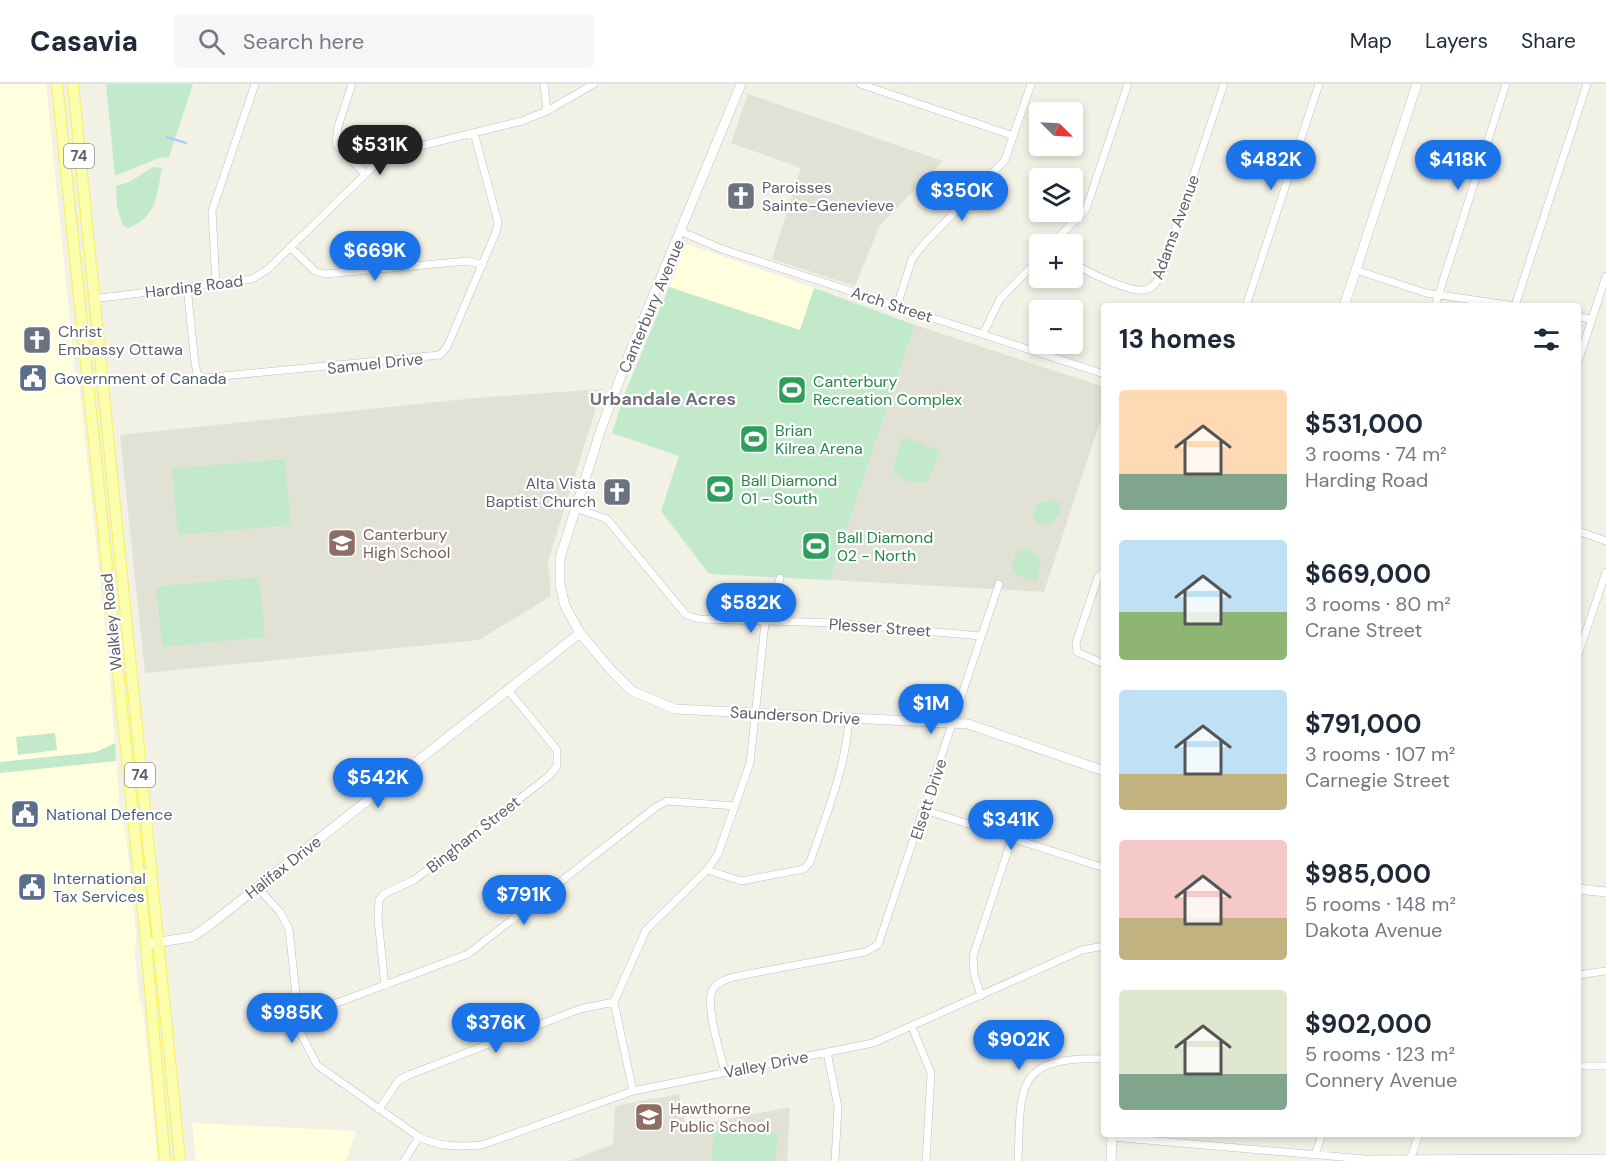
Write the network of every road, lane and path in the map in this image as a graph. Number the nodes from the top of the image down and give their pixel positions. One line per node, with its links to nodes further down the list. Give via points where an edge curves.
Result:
1 (57, 84): 20 (main road, Walkley Road / 74)
2 (73, 84): 19 (main road, Walkley Road / 74)
3 (255, 84): 30 (street, via 212,211)
4 (352, 84): 21 (street, via 336,144)
5 (544, 84): 16 (street)
6 (594, 84): 16 (street, Harding Road)
7 (741, 84): 22 (street, Canterbury Avenue)
8 (860, 84): 18 (street)
9 (1031, 84): 18 (street)
10 (1128, 84): 23 (street, via 1086,209)
11 (1224, 84): 27 (street, Adams Avenue, via 1159,279 1153,287 1136,289)
12 (1319, 84): 35 (street)
13 (1417, 84): 28 (street)
14 (1506, 84): 32 (street)
15 (1587, 84): 39 (street)
16 (547, 111): 17 (street, Harding Road)
17 (474, 133): 21 (street, Harding Road, via 396,152); 25 (street, Samuel Drive, via 498,222)
18 (1014, 136): 40 (street, via 1005,160 912,259)
19 (80, 171): 20 (main road); 34 (main road, Walkley Road / 74)
20 (65, 172): 33 (main road, Walkley Road / 74)
21 (364, 173): 24 (street, Harding Road)
22 (682, 232): 40 (street, Arch Street, via 722,249); 50 (street, Canterbury Avenue, via 630,352)
23 (1063, 234)
24 (290, 247): 25 (street, via 315,271 325,274 468,261); 30 (street, Harding Road, via 252,279)
25 (483, 265): 31 (street, Samuel Drive, via 440,355 213,379 197,373)
26 (1029, 269): 43 (street, via 1000,298)
27 (1083, 269)
28 (1356, 270): 32 (street); 36 (street)
29 (1606, 276): 42 (street)
30 (216, 285): 31 (street, Harding Road)
31 (188, 287): 34 (street, Harding Road)
32 (1438, 295): 37 (street); 38 (street)
33 (80, 299): 34 (main road); 45 (main road, Walkley Road / 74)
34 (92, 299): 44 (main road, Walkley Road / 74)
35 (1247, 303)
36 (1345, 303)
37 (1436, 303)
38 (1494, 303)
39 (1516, 303)
40 (897, 306): 43 (street, Arch Street)
41 (1581, 317): 42 (street)
42 (1592, 319): 46 (street)
43 (983, 334): 47 (street, Arch Street)
44 (96, 336): 45 (main road); 48 (main road, Walkley Road / 74)
45 (82, 337): 49 (main road, Walkley Road / 74)
46 (1581, 353)
47 (1101, 373)
48 (109, 465): 49 (main road); 57 (main road, Walkley Road / 74)
49 (96, 467): 58 (main road, Walkley Road / 74)
50 (575, 508): 59 (street, Plesser Street, via 607,519 686,615); 60 (street, Canterbury Avenue, via 560,558 560,585 565,606)
51 (1581, 532): 52 (street)
52 (1606, 541)
53 (1606, 572): 62 (street)
54 (1101, 574): 63 (street, via 1076,643 1077,652)
55 (780, 578): 59 (street)
56 (999, 584): 61 (street, Elsett Drive)
57 (123, 607): 58 (main road); 68 (main road, Walkley Road / 74)
58 (110, 609): 69 (main road, Walkley Road / 74)
59 (765, 622): 61 (street, Plesser Street, via 835,623); 65 (street)
60 (580, 633): 64 (street, Halifax Drive); 65 (street, Saunderson Drive, via 632,691 654,702 675,709)
61 (981, 636): 67 (street, Elsett Drive)
62 (1581, 646)
63 (1101, 663)
64 (508, 690): 78 (street, Halifax Drive); 86 (street, Bingham Street, via 557,750 557,766 414,880 379,900)
65 (755, 713): 66 (street, Saunderson Drive); 71 (street, via 750,763)
66 (849, 718): 67 (street, Saunderson Drive); 77 (street, via 842,767 810,862 804,869 741,881)
67 (954, 722): 70 (street, Saunderson Drive); 72 (street, Elsett Drive)
68 (139, 758): 69 (main road); 73 (main road, Walkley Road / 74)
69 (125, 761): 74 (main road, Walkley Road / 74)
70 (1101, 770)
71 (735, 806): 77 (street, via 718,854); 86 (street, via 667,801 468,954)
72 (925, 810): 75 (street); 95 (street, Elsett Drive, via 878,945 865,952 733,977 711,991 710,1003)
73 (145, 824): 74 (main road); 81 (main road, Walkley Road / 74)
74 (132, 826): 82 (main road, Walkley Road / 74)
75 (1012, 838): 76 (street); 87 (street, via 973,956)
76 (1101, 867)
77 (707, 870): 88 (street, via 646,930)
78 (257, 886): 81 (street, Halifax Drive, via 192,937); 89 (street, Valley Drive, via 289,928 292,985)
79 (1581, 889): 80 (street)
80 (1606, 892)
81 (158, 942): 82 (street, Halifax Drive); 98 (main road, Walkley Road / 74)
82 (146, 944): 104 (main road, Walkley Road / 74)
83 (1101, 947): 87 (street, Valley Drive, via 1082,950)
84 (1606, 971): 85 (street)
85 (1581, 975)
86 (385, 986): 89 (street)
87 (981, 996): 90 (street, Valley Drive)
88 (614, 1002): 96 (street); 97 (street, via 580,1009 409,1075 399,1080)
89 (299, 1017): 97 (street, Valley Drive, via 300,1032 318,1065)
90 (912, 1027): 91 (street, Valley Drive, via 873,1042); 112 (street, via 931,1073)
91 (827, 1052): 95 (street, Valley Drive); 111 (street, via 838,1107)
92 (1101, 1059): 113 (street, via 1063,1059 1038,1070 1024,1083)
93 (1581, 1066): 94 (street)
94 (1606, 1066)
95 (725, 1072): 96 (street, Valley Drive)
96 (633, 1091): 99 (street, Valley Drive, via 482,1145 449,1146)
97 (379, 1109): 99 (street, Valley Drive)
98 (177, 1137): 104 (main road); 109 (main road, Walkley Road / 74)
99 (419, 1137): 110 (street)
100 (1112, 1137): 114 (street)
101 (1132, 1137): 105 (street)
102 (1321, 1137): 105 (street)
103 (1418, 1137): 107 (street)
104 (163, 1139): 108 (main road, Walkley Road / 74)
105 (1315, 1155): 107 (street)
106 (1606, 1158): 107 (street)
107 (1410, 1160)
108 (165, 1161)
109 (180, 1161)
110 (404, 1161)
111 (835, 1161)
112 (926, 1161)
113 (1018, 1161)
114 (1111, 1161)

